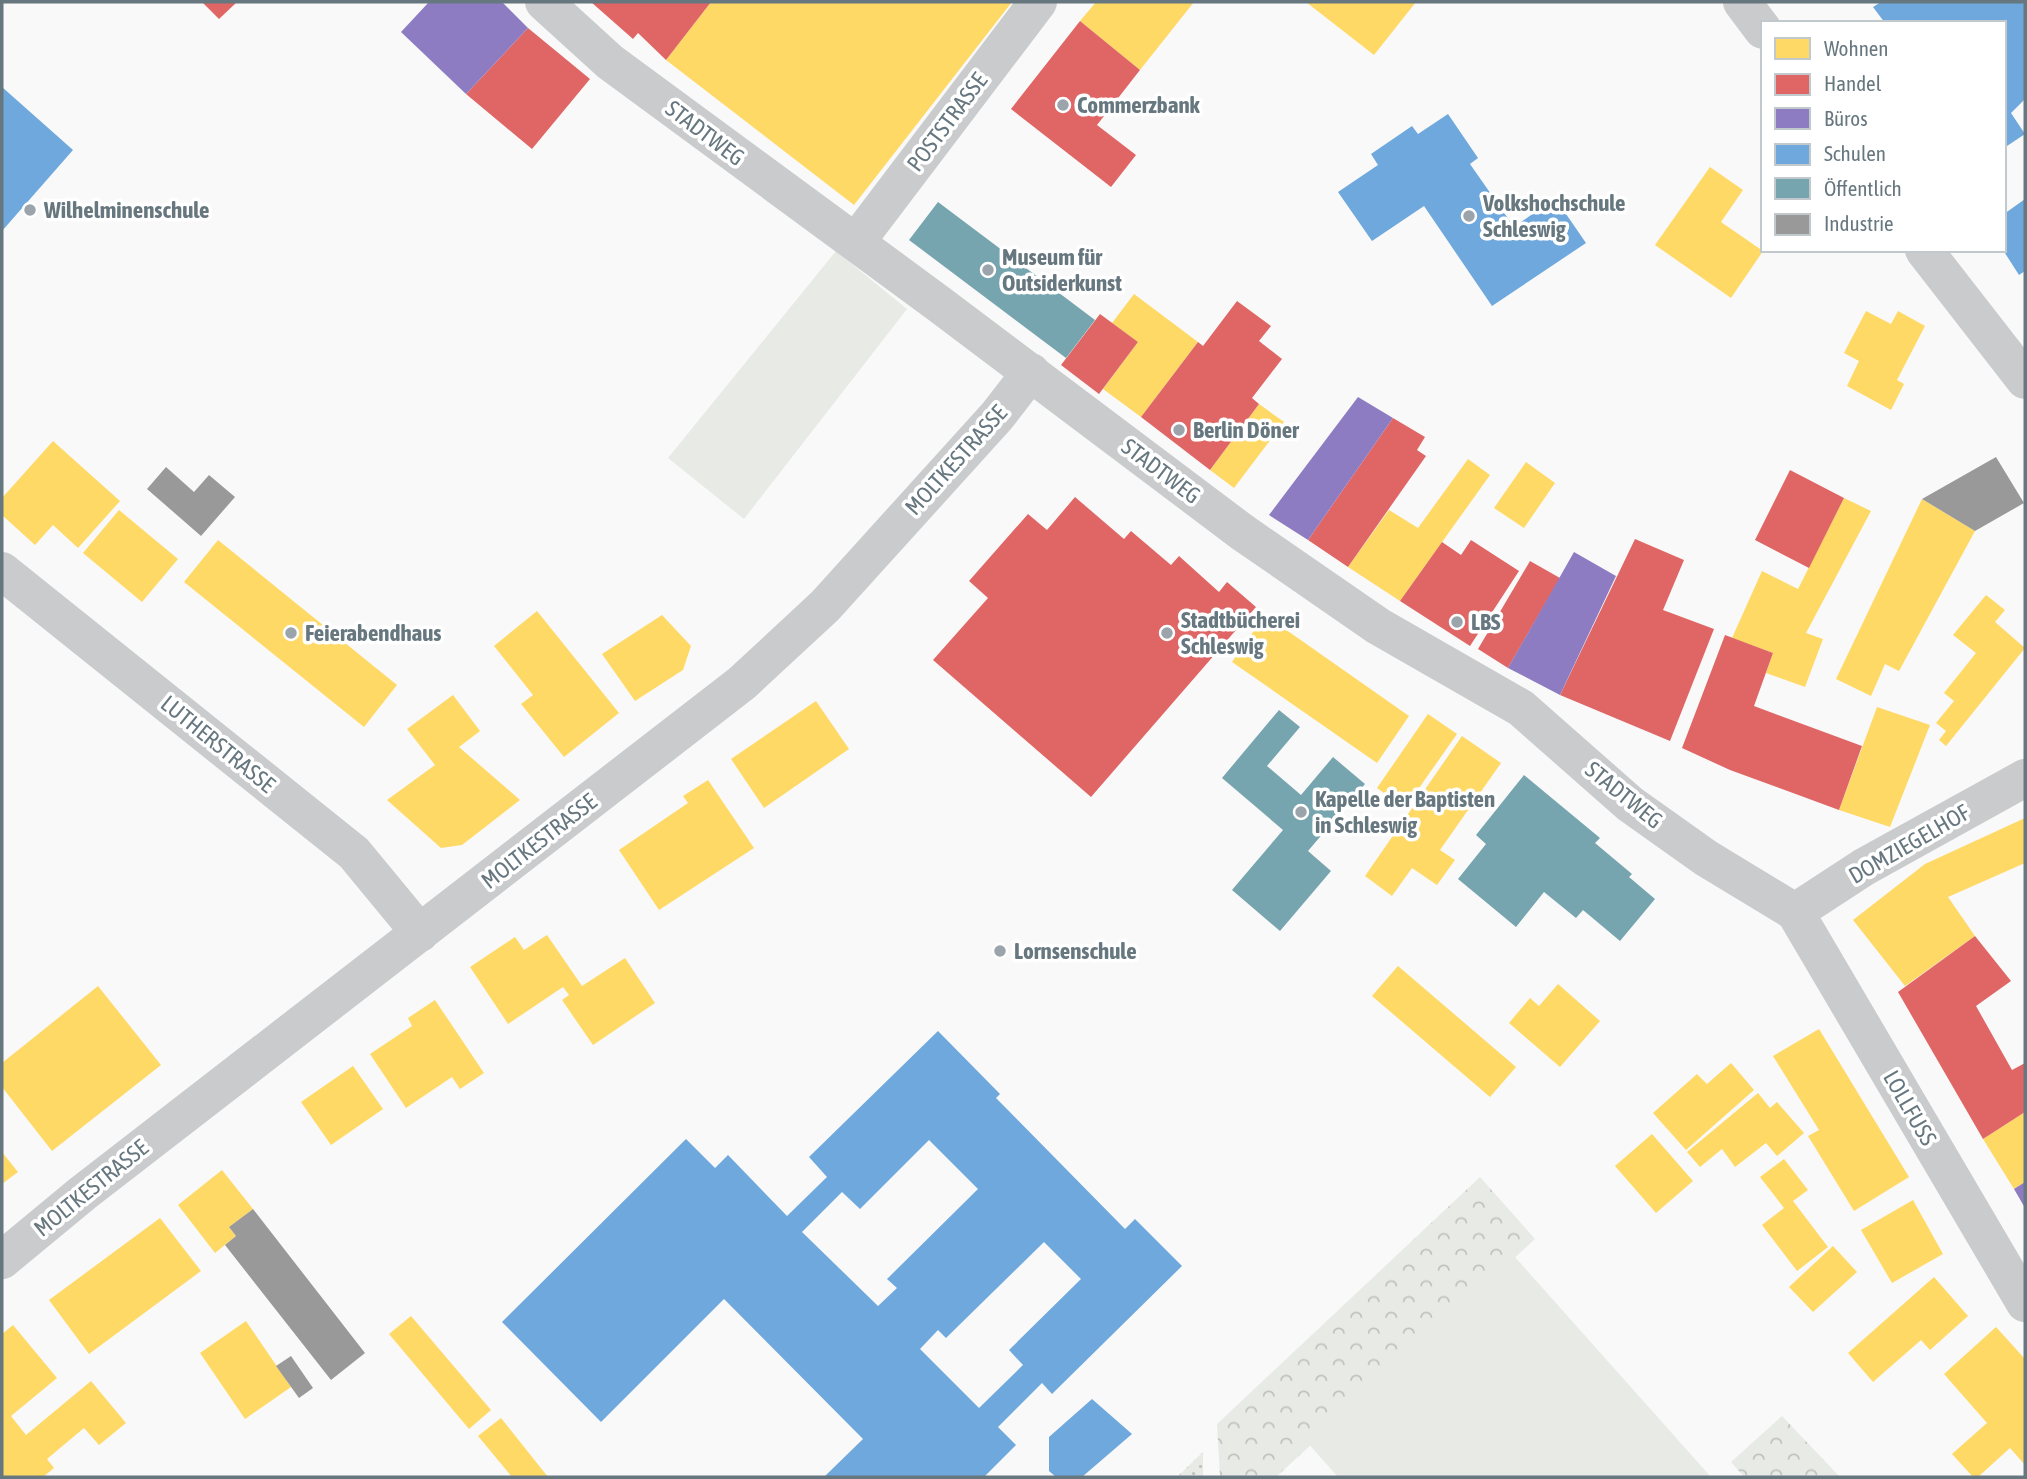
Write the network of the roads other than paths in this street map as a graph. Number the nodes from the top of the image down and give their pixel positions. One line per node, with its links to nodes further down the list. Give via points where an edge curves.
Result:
1 (544, 2): 5 (street, STADTWEG, via 610,62)
2 (1038, 2): 5 (street, POSTSTRASSE)
3 (1742, 2): 4 (street)
4 (1761, 27)
5 (856, 242): 7 (street, STADTWEG)
6 (1926, 252): 8 (street)
7 (1031, 372): 11 (street, STADTWEG, via 1242,532 1366,619 1521,708 1630,804 1706,858); 12 (street, MOLTKESTRASSE, via 997,416 825,606 742,683)
8 (2025, 380)
9 (2, 571): 12 (street, LUTHERSTRASSE, via 354,853)
10 (2025, 779): 11 (street, DOMZIEGELHOF, via 1864,867)
11 (1795, 912): 14 (street, LOLLFUSS)
12 (420, 933): 13 (street, MOLTKESTRASSE)
13 (2, 1260)
14 (2025, 1303)

